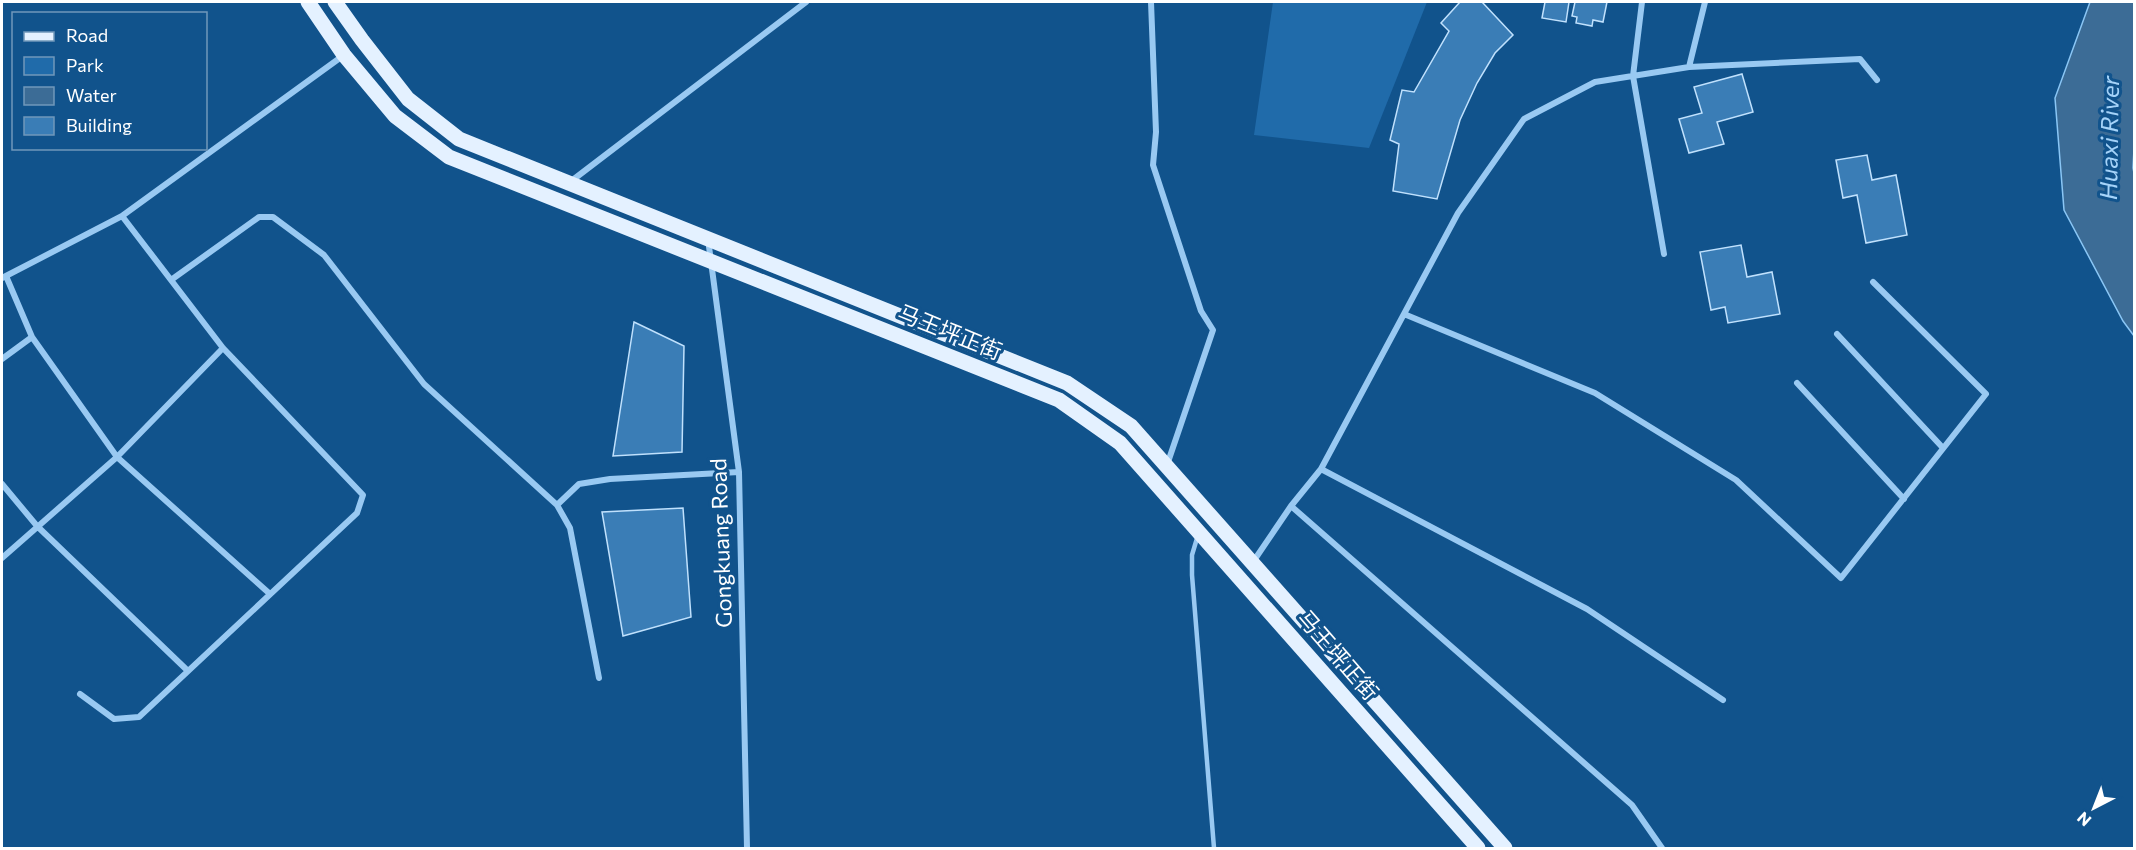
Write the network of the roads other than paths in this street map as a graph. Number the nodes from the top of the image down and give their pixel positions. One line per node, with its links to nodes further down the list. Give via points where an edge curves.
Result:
1 (308, 2): 7 (main road, 马王坪正街)
2 (335, 2): 11 (main road, 马王坪正街, via 408,99 459,139)
3 (806, 2): 11 (street)
4 (1150, 2): 27 (street, via 1156,132 1153,165 1201,311 1213,330)
5 (1642, 2): 9 (street)
6 (1704, 2): 8 (street)
7 (344, 55): 12 (street); 15 (main road, 马王坪正街, via 395,116 449,157)
8 (1689, 67): 9 (street); 10 (street, via 1860,59)
9 (1633, 76): 14 (street); 19 (street, via 1595,82 1524,119 1458,213)
10 (1877, 80)
11 (568, 183): 13 (main road, 马王坪正街)
12 (122, 216): 16 (street); 17 (street)
13 (708, 238): 15 (street, Gongkuang Road); 27 (main road, 马王坪正街, via 1067,382 1131,426)
14 (1664, 254)
15 (711, 261): 29 (street, Gongkuang Road); 35 (main road, 马王坪正街, via 1059,400 1120,443)
16 (4, 277): 21 (street)
17 (171, 280): 22 (street); 32 (street, via 259,216 273,217 324,255 424,384)
18 (1873, 282): 25 (street, via 1986,394)
19 (1404, 314): 28 (street); 31 (street, via 1595,393 1736,480 1841,578)
20 (1837, 334): 25 (street)
21 (32, 337): 23 (street); 26 (street)
22 (223, 348): 26 (street); 38 (street, via 363,495 357,513)
23 (2, 359)
24 (1797, 383): 31 (street)
25 (1943, 448): 31 (street)
26 (117, 457): 34 (street); 38 (street)
27 (1167, 466): 37 (main road, 马王坪正街)
28 (1321, 469): 33 (street); 42 (street, via 1587,609)
29 (739, 472): 32 (street, via 579,484); 43 (street, Gongkuang Road)
30 (2, 484): 34 (street)
31 (1904, 499)
32 (557, 505): 40 (street, via 570,528)
33 (1291, 506): 37 (street); 47 (street, via 1632,805)
34 (37, 526): 36 (street); 39 (street)
35 (1199, 531): 44 (lane, via 1192,555 1192,575); 45 (main road, 马王坪正街)
36 (2, 558)
37 (1252, 563): 46 (main road, 马王坪正街)
38 (270, 594): 39 (street)
39 (188, 671): 41 (street, via 139,717 114,719)
40 (599, 678)
41 (80, 694)
42 (1723, 700)
43 (747, 849)
44 (1214, 849)
45 (1479, 849)
46 (1505, 849)
47 (1662, 849)

